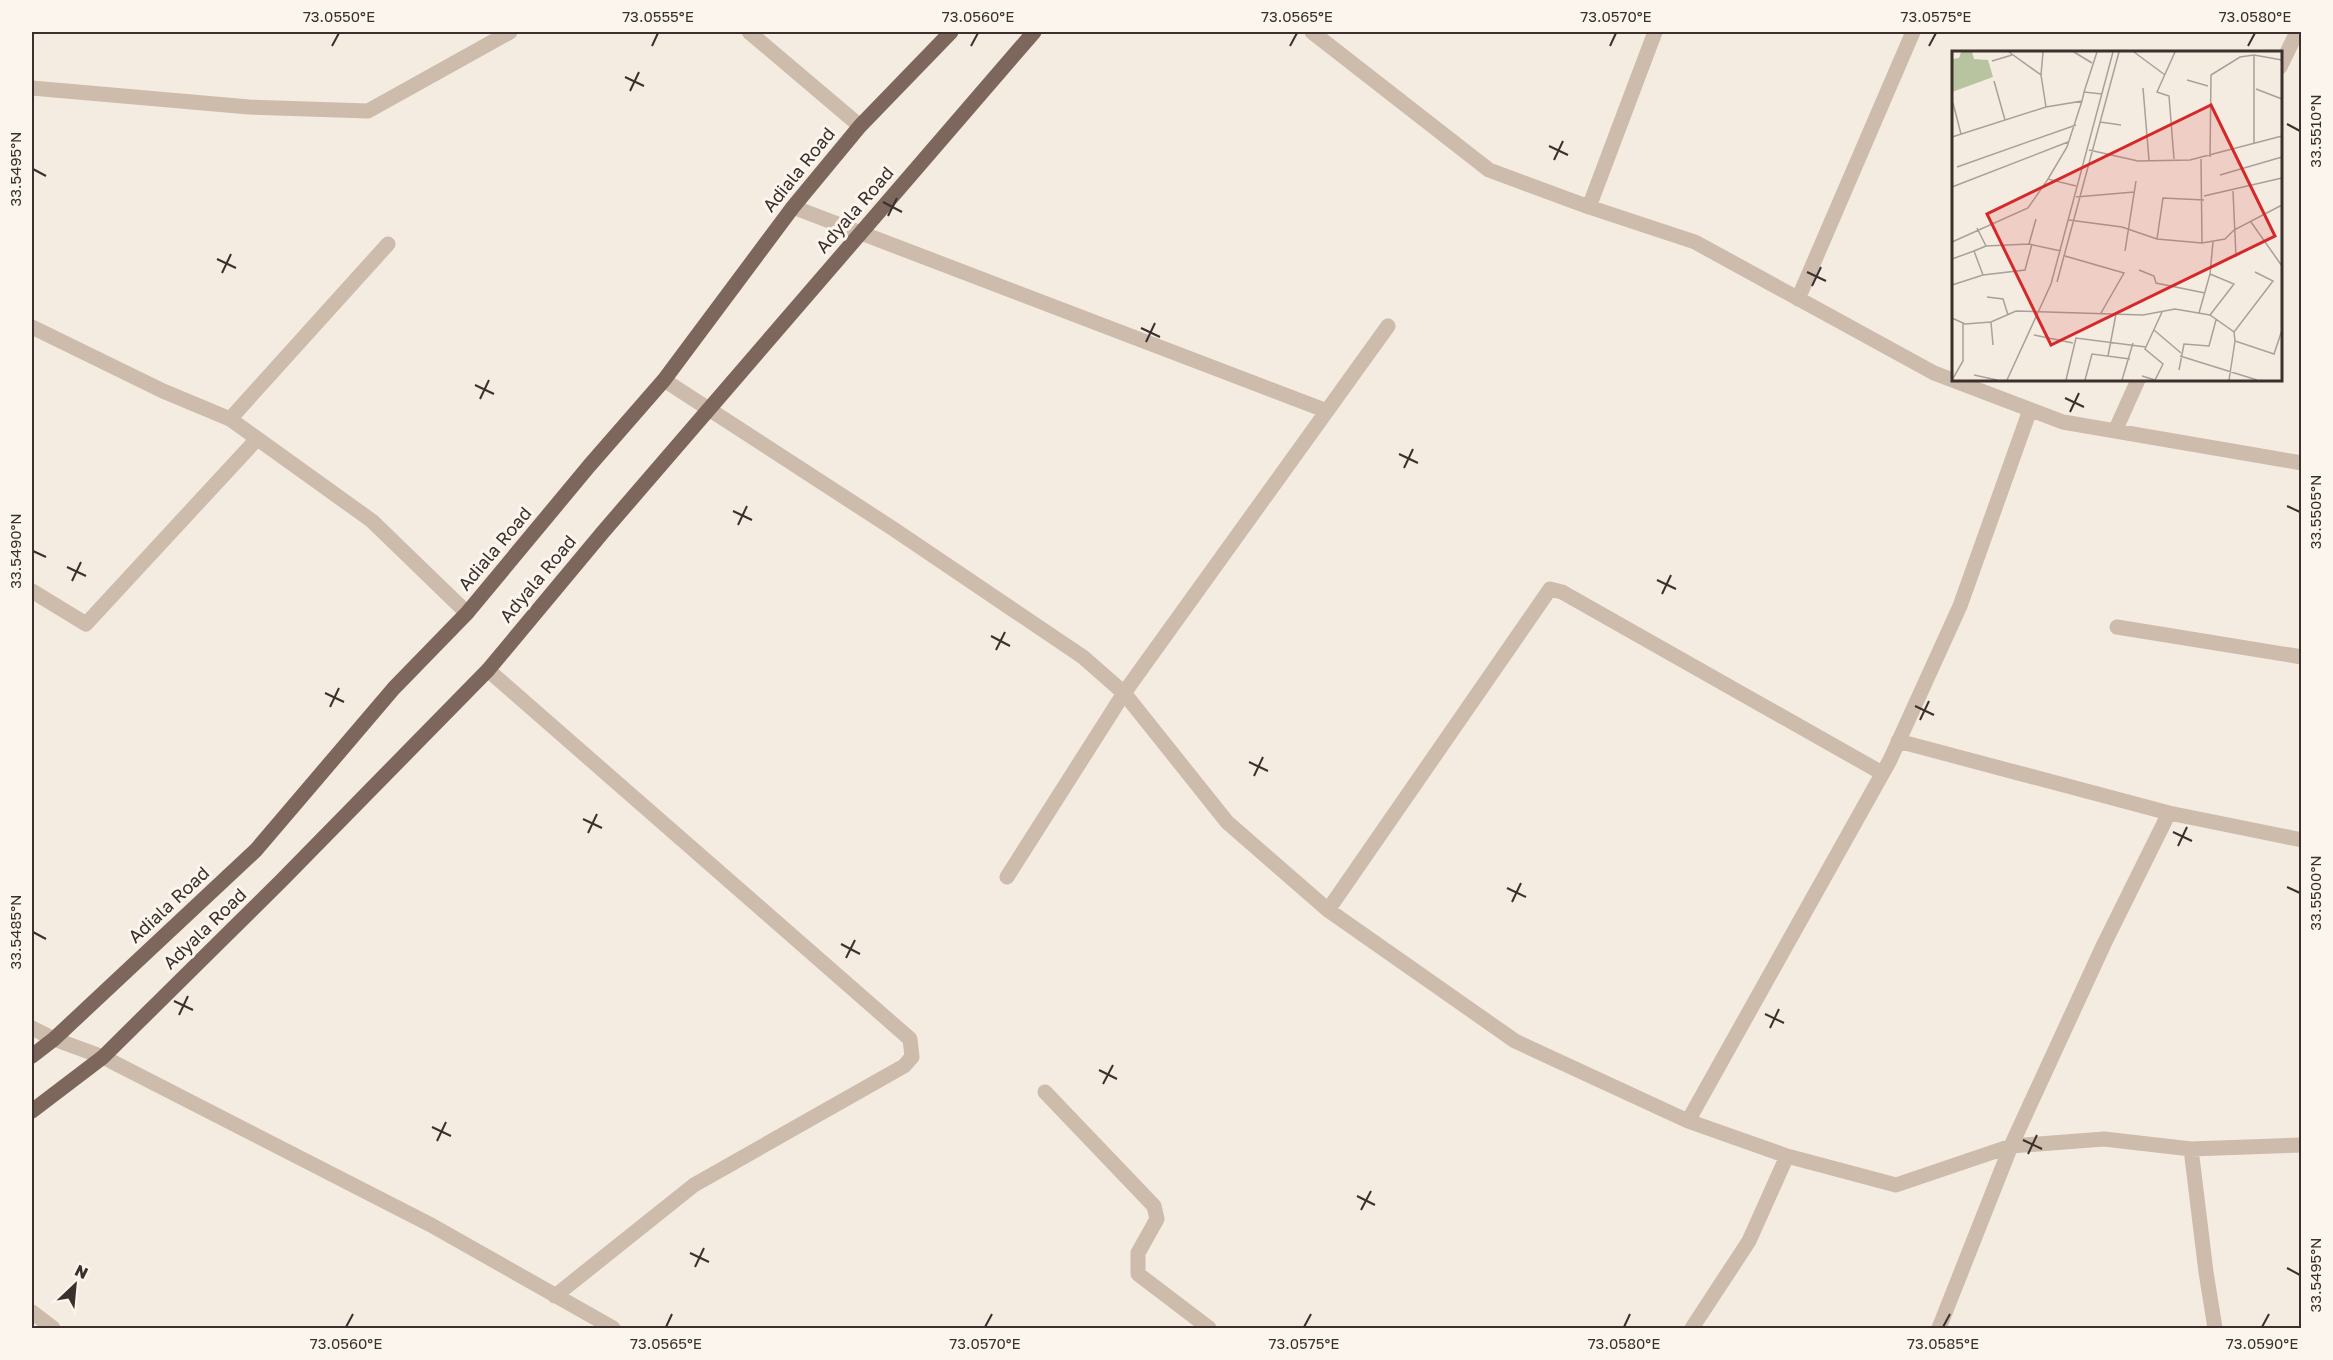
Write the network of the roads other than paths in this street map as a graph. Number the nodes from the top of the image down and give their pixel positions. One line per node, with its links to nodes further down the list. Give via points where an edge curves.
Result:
1 (510, 32): 10 (street, via 368,111 249,106)
2 (749, 32): 11 (street)
3 (951, 32): 11 (main road, Adiala Road)
4 (1034, 32): 14 (main road, Adyala Road)
5 (1312, 32): 13 (street, via 1488,170)
6 (1655, 32): 13 (street)
7 (1913, 32): 16 (street)
8 (2296, 32): 9 (street)
9 (2282, 63)
10 (32, 88)
11 (860, 126): 12 (main road, Adiala Road)
12 (793, 207): 14 (street); 19 (main road, Adiala Road)
13 (1589, 207): 16 (street, via 1695,242)
14 (860, 233): 23 (main road, Adyala Road); 25 (street)
15 (388, 244): 26 (street)
16 (1798, 299): 20 (street)
17 (1388, 326): 25 (street)
18 (32, 327): 26 (street)
19 (664, 380): 23 (street); 31 (main road, Adiala Road)
20 (1952, 380)
21 (1955, 381): 24 (street)
22 (2138, 381): 27 (street)
23 (709, 409): 34 (main road, Adyala Road); 35 (street, via 1083,657)
24 (2030, 410): 27 (street, via 2063,422); 36 (street, via 1960,606)
25 (1327, 411): 35 (street)
26 (230, 419): 28 (street)
27 (2115, 431): 29 (street)
28 (257, 439): 30 (street, via 86,624); 31 (street, via 372,521)
29 (2301, 463)
30 (32, 591)
31 (466, 613): 43 (main road, Adiala Road, via 394,688 256,850)
32 (2117, 627): 33 (street)
33 (2301, 657)
34 (488, 670): 45 (main road, Adyala Road); 53 (street, via 910,1039 912,1057 904,1066 694,1185)
35 (1124, 693): 40 (street); 41 (street, via 1227,822)
36 (1898, 741): 37 (street); 38 (street)
37 (1882, 773): 41 (street, via 1562,592 1550,589); 48 (street)
38 (2169, 813): 39 (street); 50 (street)
39 (2301, 840)
40 (1007, 877)
41 (1328, 910): 48 (street, via 1515,1041)
42 (32, 1028): 43 (street)
43 (54, 1039): 44 (main road, Adiala Road); 45 (street)
44 (32, 1056)
45 (103, 1057): 47 (main road, Adyala Road); 53 (street, via 431,1225)
46 (1045, 1092): 57 (street, via 1154,1206 1157,1219 1138,1253 1138,1274)
47 (32, 1111)
48 (1688, 1121): 52 (street)
49 (2301, 1144): 51 (street)
50 (2011, 1146): 51 (street, via 2104,1139); 52 (street, via 1896,1185); 59 (street)
51 (2191, 1149): 60 (street)
52 (1787, 1156): 58 (street, via 1749,1241)
53 (555, 1296): 56 (street)
54 (32, 1312): 55 (street)
55 (53, 1329)
56 (613, 1329)
57 (1209, 1329)
58 (1692, 1329)
59 (1939, 1329)
60 (2215, 1329)

